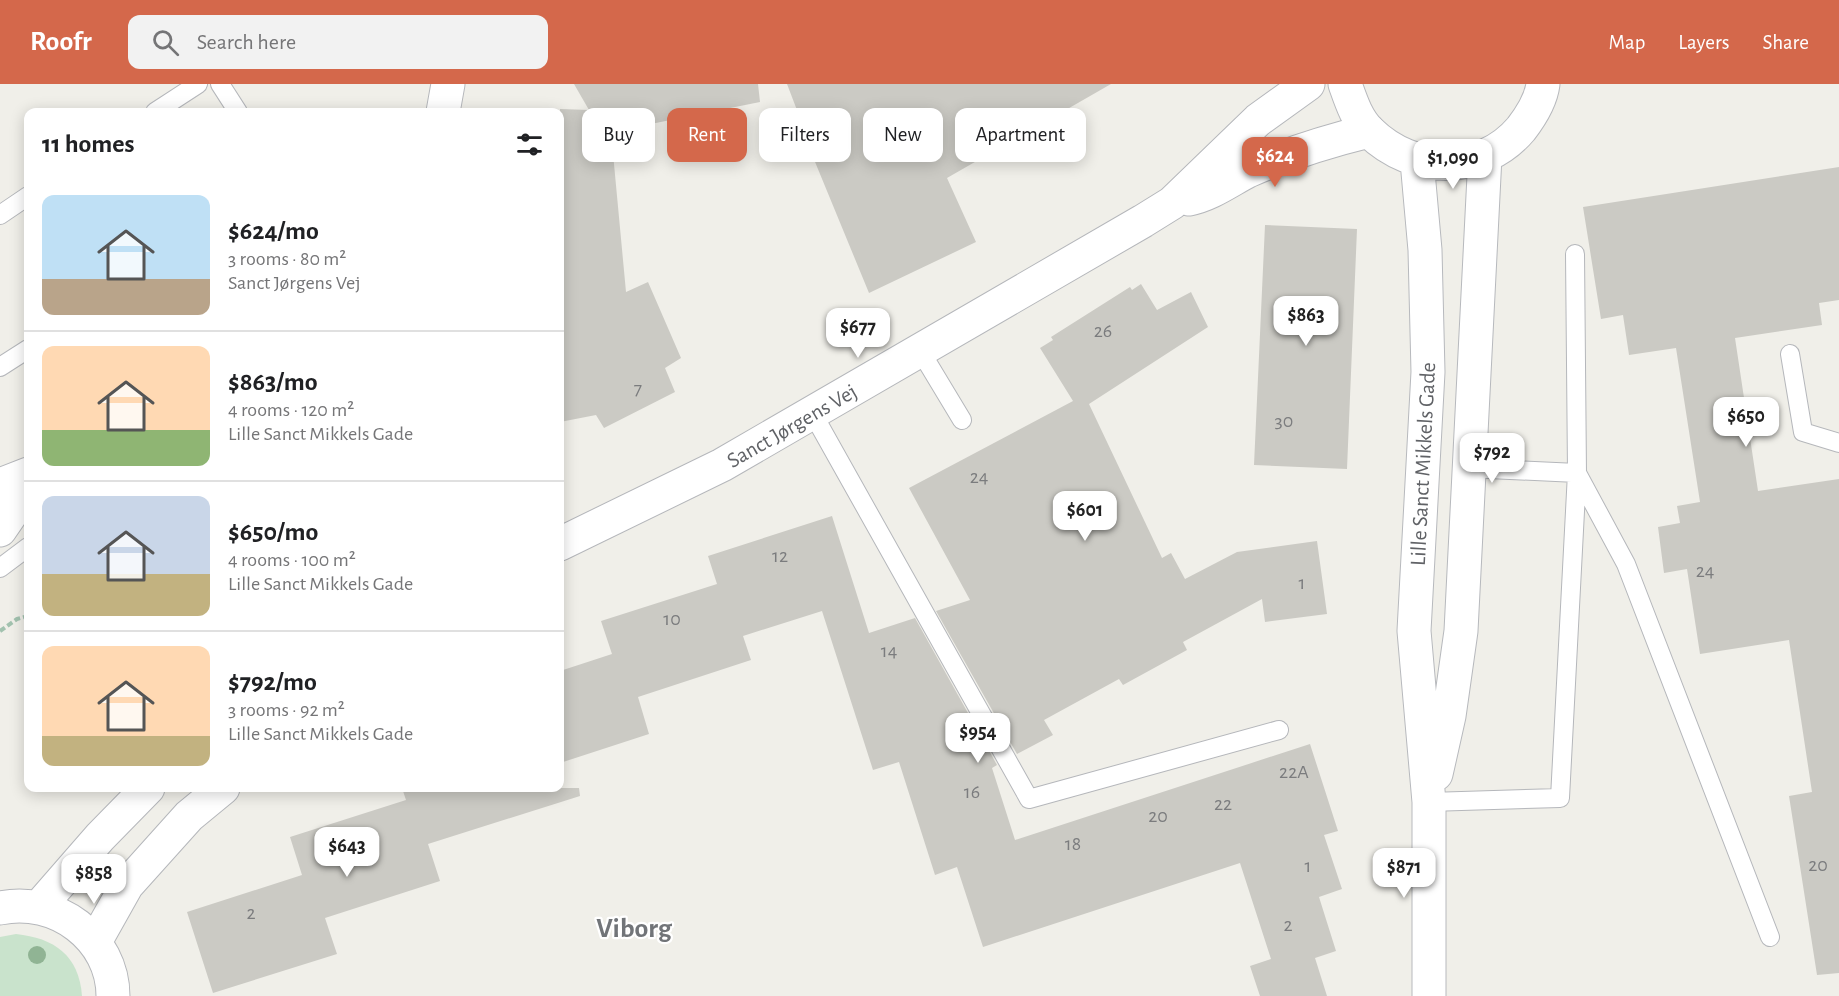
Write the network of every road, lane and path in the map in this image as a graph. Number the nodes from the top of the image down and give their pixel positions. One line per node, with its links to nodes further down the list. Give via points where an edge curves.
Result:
1 (198, 84): 7 (lane)
2 (220, 84): 8 (lane)
3 (448, 84): 9 (street)
4 (1308, 84): 14 (street, Sanct Jørgens Vej, via 1258,120)
5 (1345, 84): 10 (street, via 1354,110)
6 (1543, 84): 11 (street, via 1530,117 1511,141)
7 (161, 108)
8 (235, 108)
9 (444, 108)
10 (1369, 131): 12 (street, via 1391,149); 14 (street, Sanct Jørgens Vej, via 1294,152 1199,197)
11 (1485, 156): 12 (street, via 1451,165); 24 (street, Lille Sanct Mikkels Gade)
12 (1417, 161): 38 (street, Lille Sanct Mikkels Gade, via 1425,250 1428,372 1414,631)
13 (24, 199): 15 (lane)
14 (1172, 203): 18 (street, Sanct Jørgens Vej)
15 (0, 215)
16 (1575, 254): 25 (lane)
17 (24, 352): 20 (lane)
18 (921, 352): 21 (street, Sanct Jørgens Vej); 22 (lane)
19 (1790, 354): 23 (lane, via 1803,432)
20 (0, 368)
21 (813, 414): 30 (street, Sanct Jørgens Vej, via 722,465); 35 (lane, via 1029,798)
22 (962, 420)
23 (1839, 443)
24 (1467, 468): 25 (lane); 38 (street, Lille Sanct Mikkels Gade, via 1461,632 1449,716)
25 (1577, 473): 38 (lane, via 1560,798); 41 (lane, via 1626,564)
26 (24, 476): 27 (street)
27 (0, 485)
28 (24, 495): 29 (street)
29 (0, 530)
30 (564, 542)
31 (24, 550): 32 (lane)
32 (0, 568)
33 (24, 617): 34 (path)
34 (0, 631)
35 (1279, 730)
36 (144, 792): 39 (street)
37 (218, 792): 42 (street, via 189,816 128,885)
38 (1429, 802): 44 (street, Lille Sanct Mikkels Gade)
39 (39, 907): 40 (street); 42 (street, via 60,914)
40 (0, 908)
41 (1770, 937)
42 (95, 942): 43 (street, via 107,963)
43 (113, 996)
44 (1429, 996)

